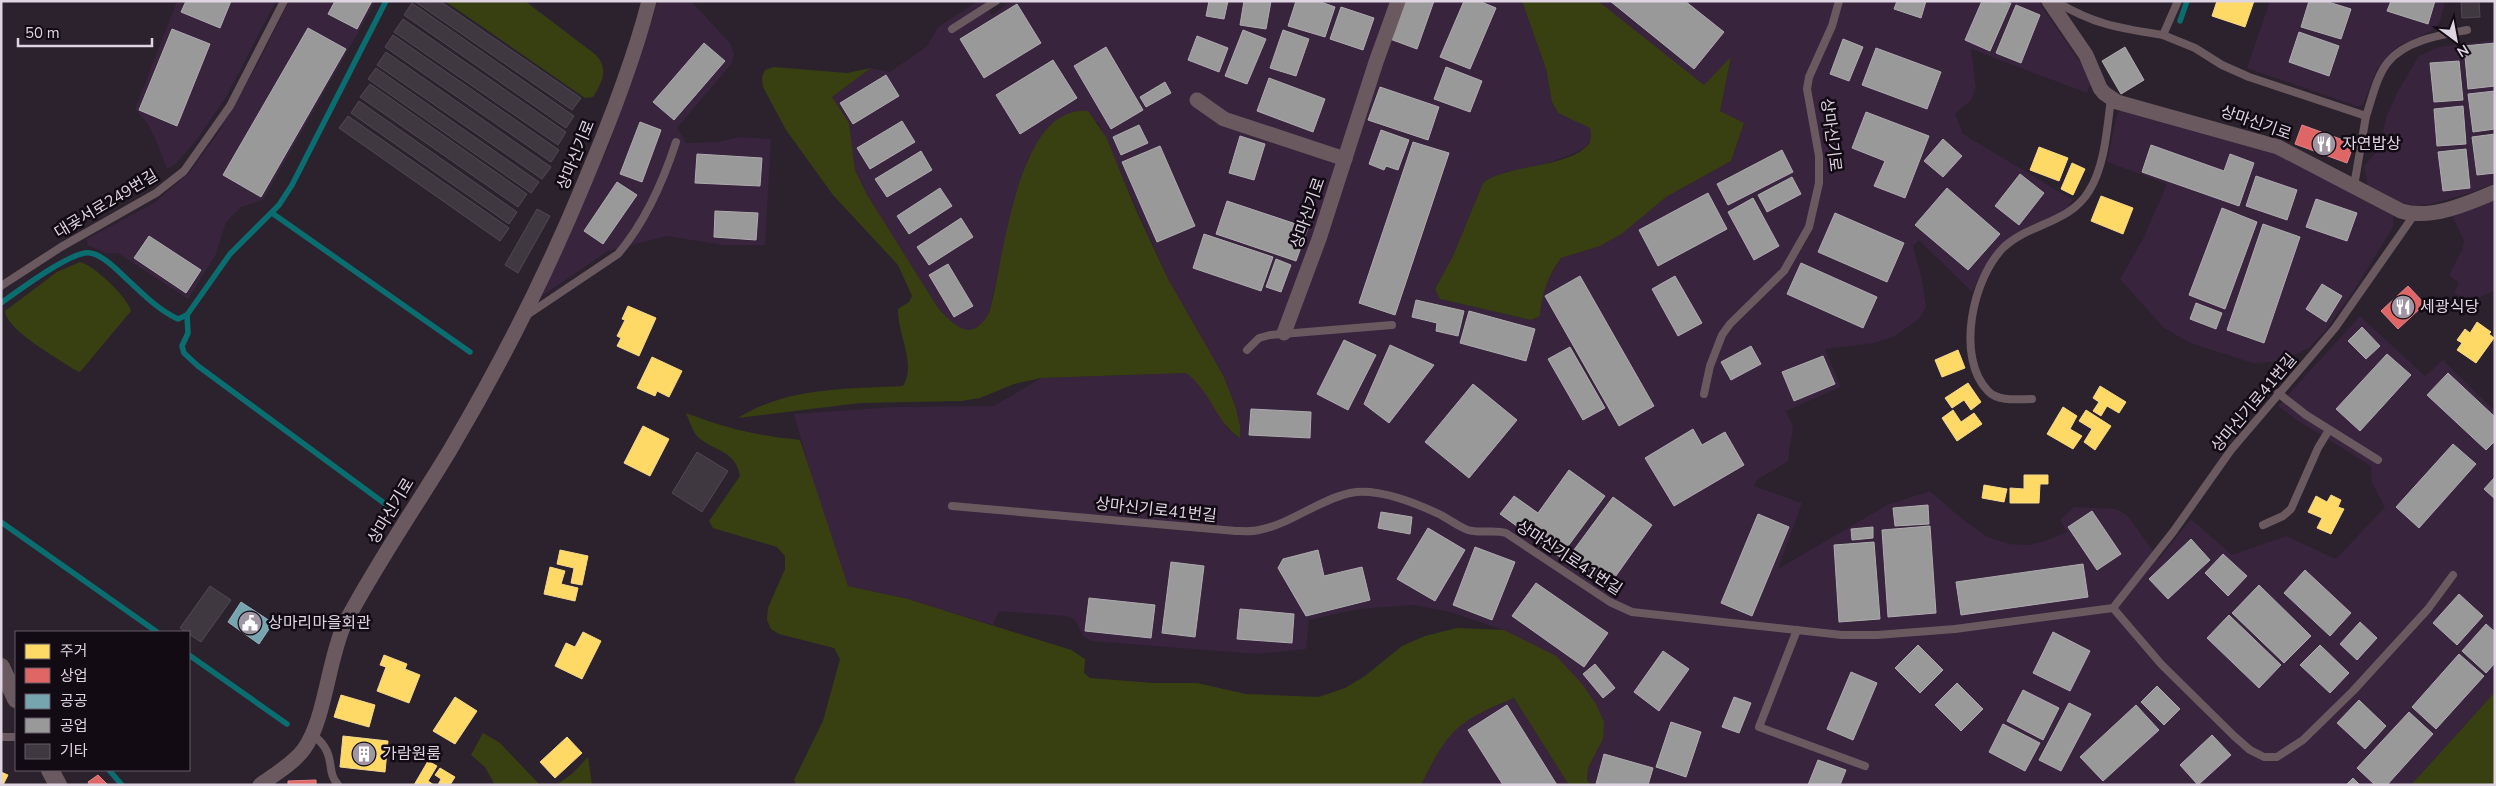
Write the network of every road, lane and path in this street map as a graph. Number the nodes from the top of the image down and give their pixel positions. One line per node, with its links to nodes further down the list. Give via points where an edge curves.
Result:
1 (284, 1): 20 (lane, 대곶서로249번길, via 230,106 184,171 156,193 61,247)
2 (649, 1): 21 (street, 상마신기로, via 622,87 595,157)
3 (996, 1): 9 (lane)
4 (1398, 1): 16 (street, 상마신기로)
5 (1839, 1): 26 (lane, 상마신기로, via 1807,89 1819,156 1819,183 1809,227 1784,270 1722,335)
6 (2049, 1): 12 (street, via 2086,55 2100,88)
7 (2055, 1): 11 (lane, via 2098,23)
8 (2178, 1): 11 (lane)
9 (952, 29)
10 (2467, 30): 14 (lane, via 2423,41 2399,52 2388,62 2377,82)
11 (2164, 35): 14 (lane, via 2249,77)
12 (2111, 99): 17 (street, 상마신기로, via 2278,147); 27 (lane, via 2101,157 2090,191 2068,214 2005,246 1978,289 1970,342 1982,382 1989,392 1999,397)
13 (1197, 100): 16 (street, via 1233,122)
14 (2366, 116): 17 (lane)
15 (676, 142): 21 (lane, 상마신기로, via 652,202 618,254)
16 (1345, 159): 23 (street, 상마신기로)
17 (2354, 186): 19 (street, 상마신기로)
18 (2495, 192): 19 (street)
19 (2414, 215): 25 (lane, 상마신기로41번길, via 2335,328)
20 (1, 286)
21 (524, 317): 37 (street, 상마신기로, via 450,449 344,625)
22 (1392, 324): 23 (lane)
23 (1284, 333): 24 (lane, via 1259,338)
24 (1247, 350)
25 (2278, 393): 28 (lane); 33 (lane, 상마신기로41번길, via 2231,450 2173,532)
26 (1704, 394)
27 (2032, 399)
28 (2329, 430): 29 (lane); 31 (lane, via 2291,509)
29 (2378, 460)
30 (952, 506): 34 (lane, 상마신기로41번길, via 1236,531 1258,530 1334,498 1352,492 1367,493 1415,503 1466,530 1506,533 1610,602 1632,612)
31 (2263, 525)
32 (2453, 575): 33 (lane, via 2428,609 2353,691 2302,740 2277,757 2264,757 2234,736 2161,664)
33 (2113, 608): 34 (lane, 상마신기로41번길, via 1955,629 1877,635 1842,636)
34 (1797, 630): 40 (lane, via 1759,727)
35 (1, 667): 36 (street)
36 (15, 696)
37 (312, 734): 43 (street, 상마신기로, via 304,749); 44 (lane, via 324,743)
38 (1, 737): 39 (lane)
39 (15, 737)
40 (1865, 766)
41 (51, 771): 42 (street)
42 (58, 785)
43 (260, 785)
44 (338, 785)

